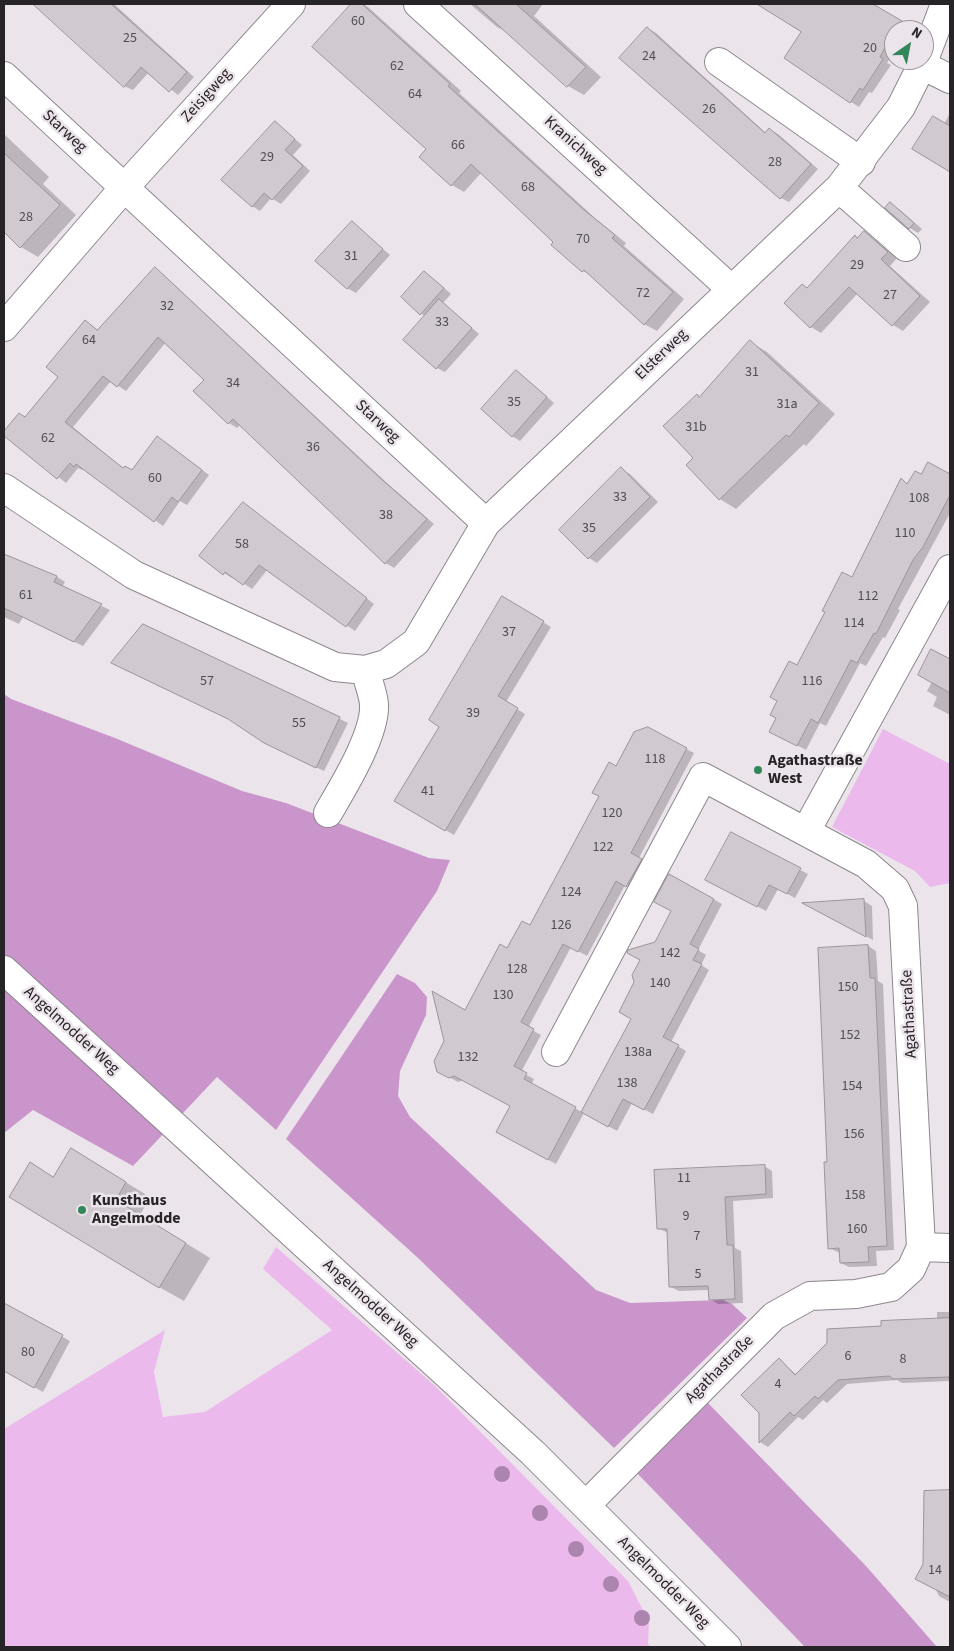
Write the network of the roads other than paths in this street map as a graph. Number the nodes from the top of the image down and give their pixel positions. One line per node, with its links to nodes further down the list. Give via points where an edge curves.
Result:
1 (292, 4): 12 (street, Zeisigweg)
2 (418, 4): 14 (street, Kranichweg)
3 (945, 4): 4 (street, Elsterweg)
4 (934, 33)
5 (719, 62): 10 (street)
6 (920, 70): 10 (street, Elsterweg, via 901,107)
7 (932, 70): 9 (street)
8 (4, 76): 12 (street, Starweg)
9 (950, 79)
10 (861, 162): 11 (street, Elsterweg)
11 (839, 188): 13 (street); 14 (street, Elsterweg)
12 (123, 189): 15 (street); 17 (street, Starweg)
13 (906, 247)
14 (731, 289): 17 (street, Elsterweg)
15 (4, 327)
16 (4, 488): 19 (street, via 134,576 335,667)
17 (486, 522): 19 (street, via 416,642 386,664)
18 (950, 569): 21 (street)
19 (365, 670): 20 (street, via 374,704 368,731 352,772)
20 (328, 813)
21 (806, 831): 23 (street, Agathastraße, via 703,777); 24 (street, Agathastraße, via 882,875 895,888 903,906)
22 (4, 970): 26 (street, Angelmodder Weg, via 533,1453)
23 (556, 1052)
24 (921, 1247): 25 (street); 26 (street, Agathastraße, via 911,1269 892,1287 856,1294 810,1296 774,1316)
25 (950, 1248)
26 (586, 1506): 27 (street, Angelmodder Weg)
27 (727, 1647)

